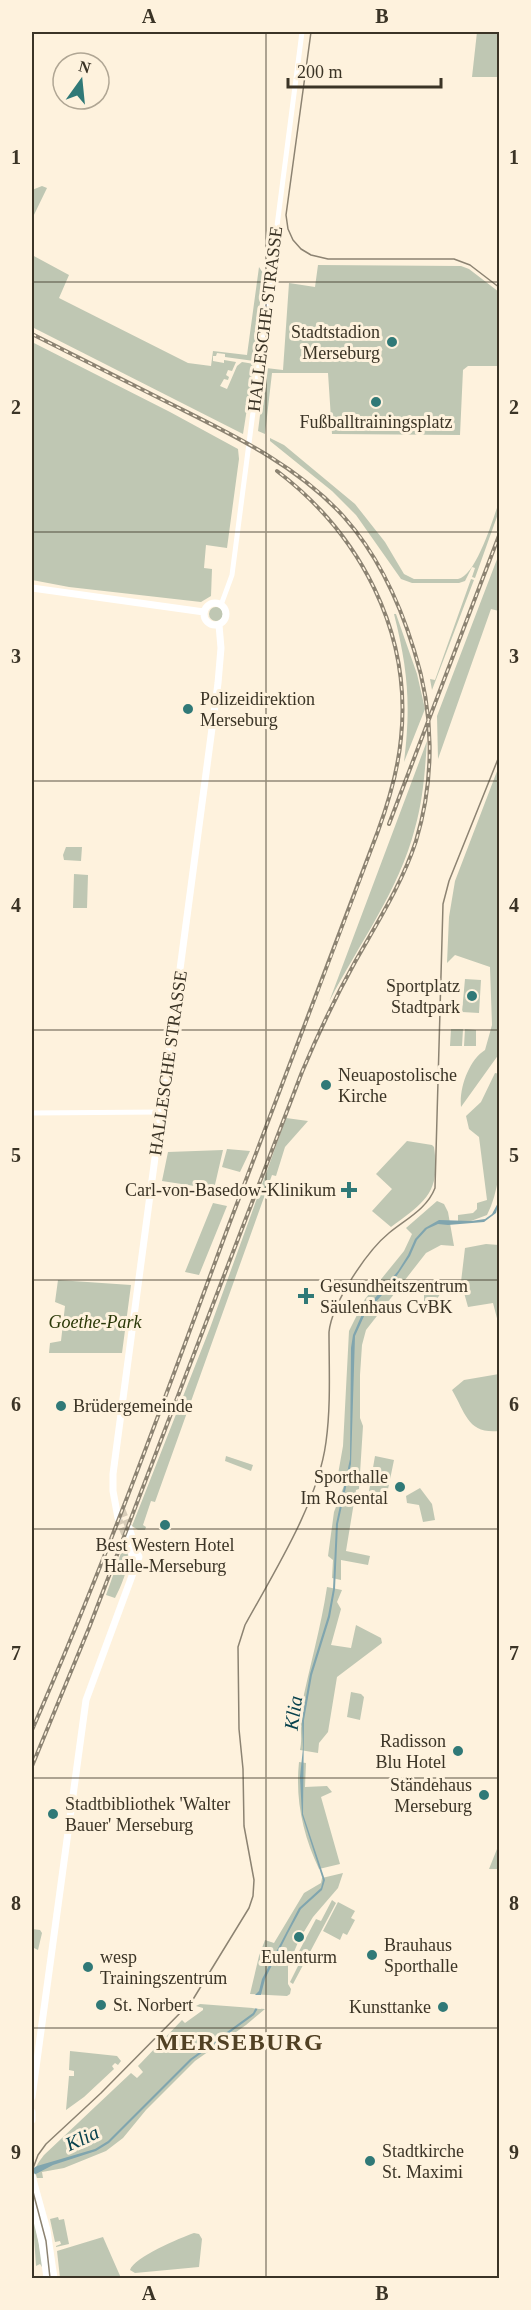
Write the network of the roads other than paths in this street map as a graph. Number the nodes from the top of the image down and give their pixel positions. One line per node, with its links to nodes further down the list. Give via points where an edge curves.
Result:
1 (302, 32): 3 (street, HALLESCHE STRASSE, via 232,575)
2 (32, 588): 4 (main road)
3 (221, 605): 4 (main road, via 210,604); 5 (main road, via 226,616)
4 (204, 612): 5 (main road, via 209,623)
5 (219, 625): 6 (main road, HALLESCHE STRASSE, via 219,672)
6 (161, 1112): 7 (street); 8 (main road, HALLESCHE STRASSE, via 114,1466)
7 (32, 1113)
8 (115, 1501): 9 (main road); 10 (main road, HALLESCHE STRASSE)
9 (122, 1510)
10 (118, 1518)
11 (129, 1533): 12 (main road, via 139,1557 86,1701)
12 (32, 2097)
13 (32, 2112): 14 (main road)
14 (32, 2120)
15 (32, 2175): 18 (main road, via 47,2230)
16 (32, 2200): 17 (main road)
17 (47, 2278)
18 (54, 2278)

